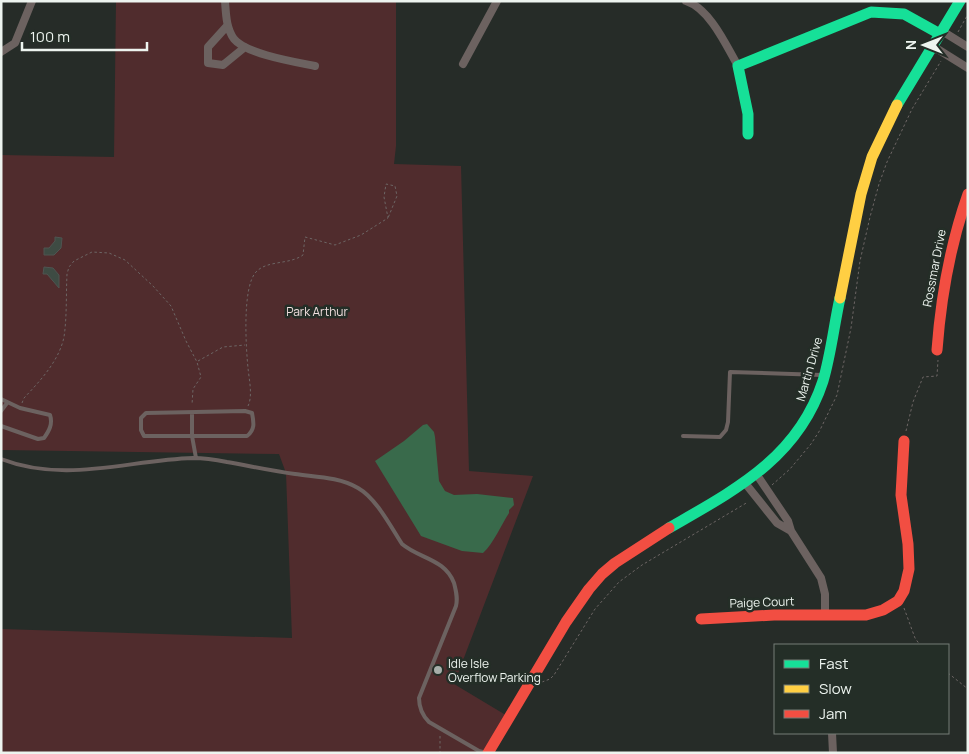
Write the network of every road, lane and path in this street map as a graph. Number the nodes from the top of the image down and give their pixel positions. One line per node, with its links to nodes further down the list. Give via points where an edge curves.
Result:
1 (32, 1): 13 (street, via 14,43)
2 (224, 1): 7 (street)
3 (497, 1): 15 (street)
4 (686, 1): 17 (street, via 696,5 720,34)
5 (960, 1): 8 (street, Martin Drive)
6 (968, 14): 9 (path)
7 (227, 26): 10 (street, via 234,40); 10 (street, via 208,47 208,63 223,65)
8 (941, 32): 11 (street, Martin Drive); 12 (street); 17 (street, via 904,14 871,12)
9 (956, 34)
10 (245, 47): 16 (street)
11 (931, 48): 18 (street); 25 (street, Martin Drive, via 889,119 869,166)
12 (968, 48)
13 (1, 52)
14 (942, 59): 40 (path, via 912,109 879,184 860,261 852,328 837,395 810,444 790,469)
15 (463, 64)
16 (315, 66)
17 (738, 66): 19 (street, via 748,114)
18 (968, 68)
19 (748, 134)
20 (968, 194): 23 (street, Rossmar Drive, via 949,251 941,294)
21 (388, 218): 21 (path, via 384,198 386,184 395,186 397,196); 22 (path, via 335,245 305,237 302,255 298,258 258,270 251,283 248,300)
22 (246, 344): 24 (path, via 229,345); 30 (path, via 250,402)
23 (937, 350): 35 (path, via 937,376 923,377 912,402)
24 (197, 362): 28 (path, via 172,308 153,286 120,256 92,252 68,267 64,336 49,369 24,398); 31 (path, via 201,377 193,389)
25 (824, 375): 34 (lane, via 730,372 726,430 720,437); 38 (street, Martin Drive, via 817,398 801,428 780,455)
26 (1, 399): 27 (lane)
27 (7, 403): 28 (lane); 29 (lane)
28 (20, 408): 32 (lane, via 50,415 52,421 44,438 38,439)
29 (1, 411)
30 (245, 411): 31 (lane); 33 (lane, via 252,414 254,423 252,432 247,436)
31 (192, 413): 33 (lane); 33 (lane, via 146,413 141,424 144,436)
32 (1, 426)
33 (192, 436): 36 (lane)
34 (683, 436)
35 (904, 441): 43 (street, via 901,494 908,577 904,593)
36 (196, 458): 37 (lane, via 65,471 32,468); 50 (lane, via 321,476 358,487 370,496 402,544 444,567 451,576 458,599 419,698 423,716)
37 (1, 459)
38 (757, 475): 39 (street, Martin Drive); 42 (street, via 788,521)
39 (745, 483): 42 (street, via 777,523); 48 (street, Martin Drive, via 621,558 602,574 576,606)
40 (770, 486)
41 (749, 501): 48 (path, via 619,582 594,609 554,675 544,682)
42 (791, 531): 44 (street, via 821,578)
43 (899, 598): 44 (street, Paige Court, via 880,612); 46 (path)
44 (825, 614): 45 (street, Paige Court)
45 (701, 620)
46 (919, 644)
47 (949, 674): 49 (path)
48 (532, 677): 53 (street, Martin Drive)
49 (968, 689)
50 (440, 729): 52 (path); 53 (lane)
51 (832, 734): 54 (street)
52 (440, 753)
53 (487, 753)
54 (833, 753)

